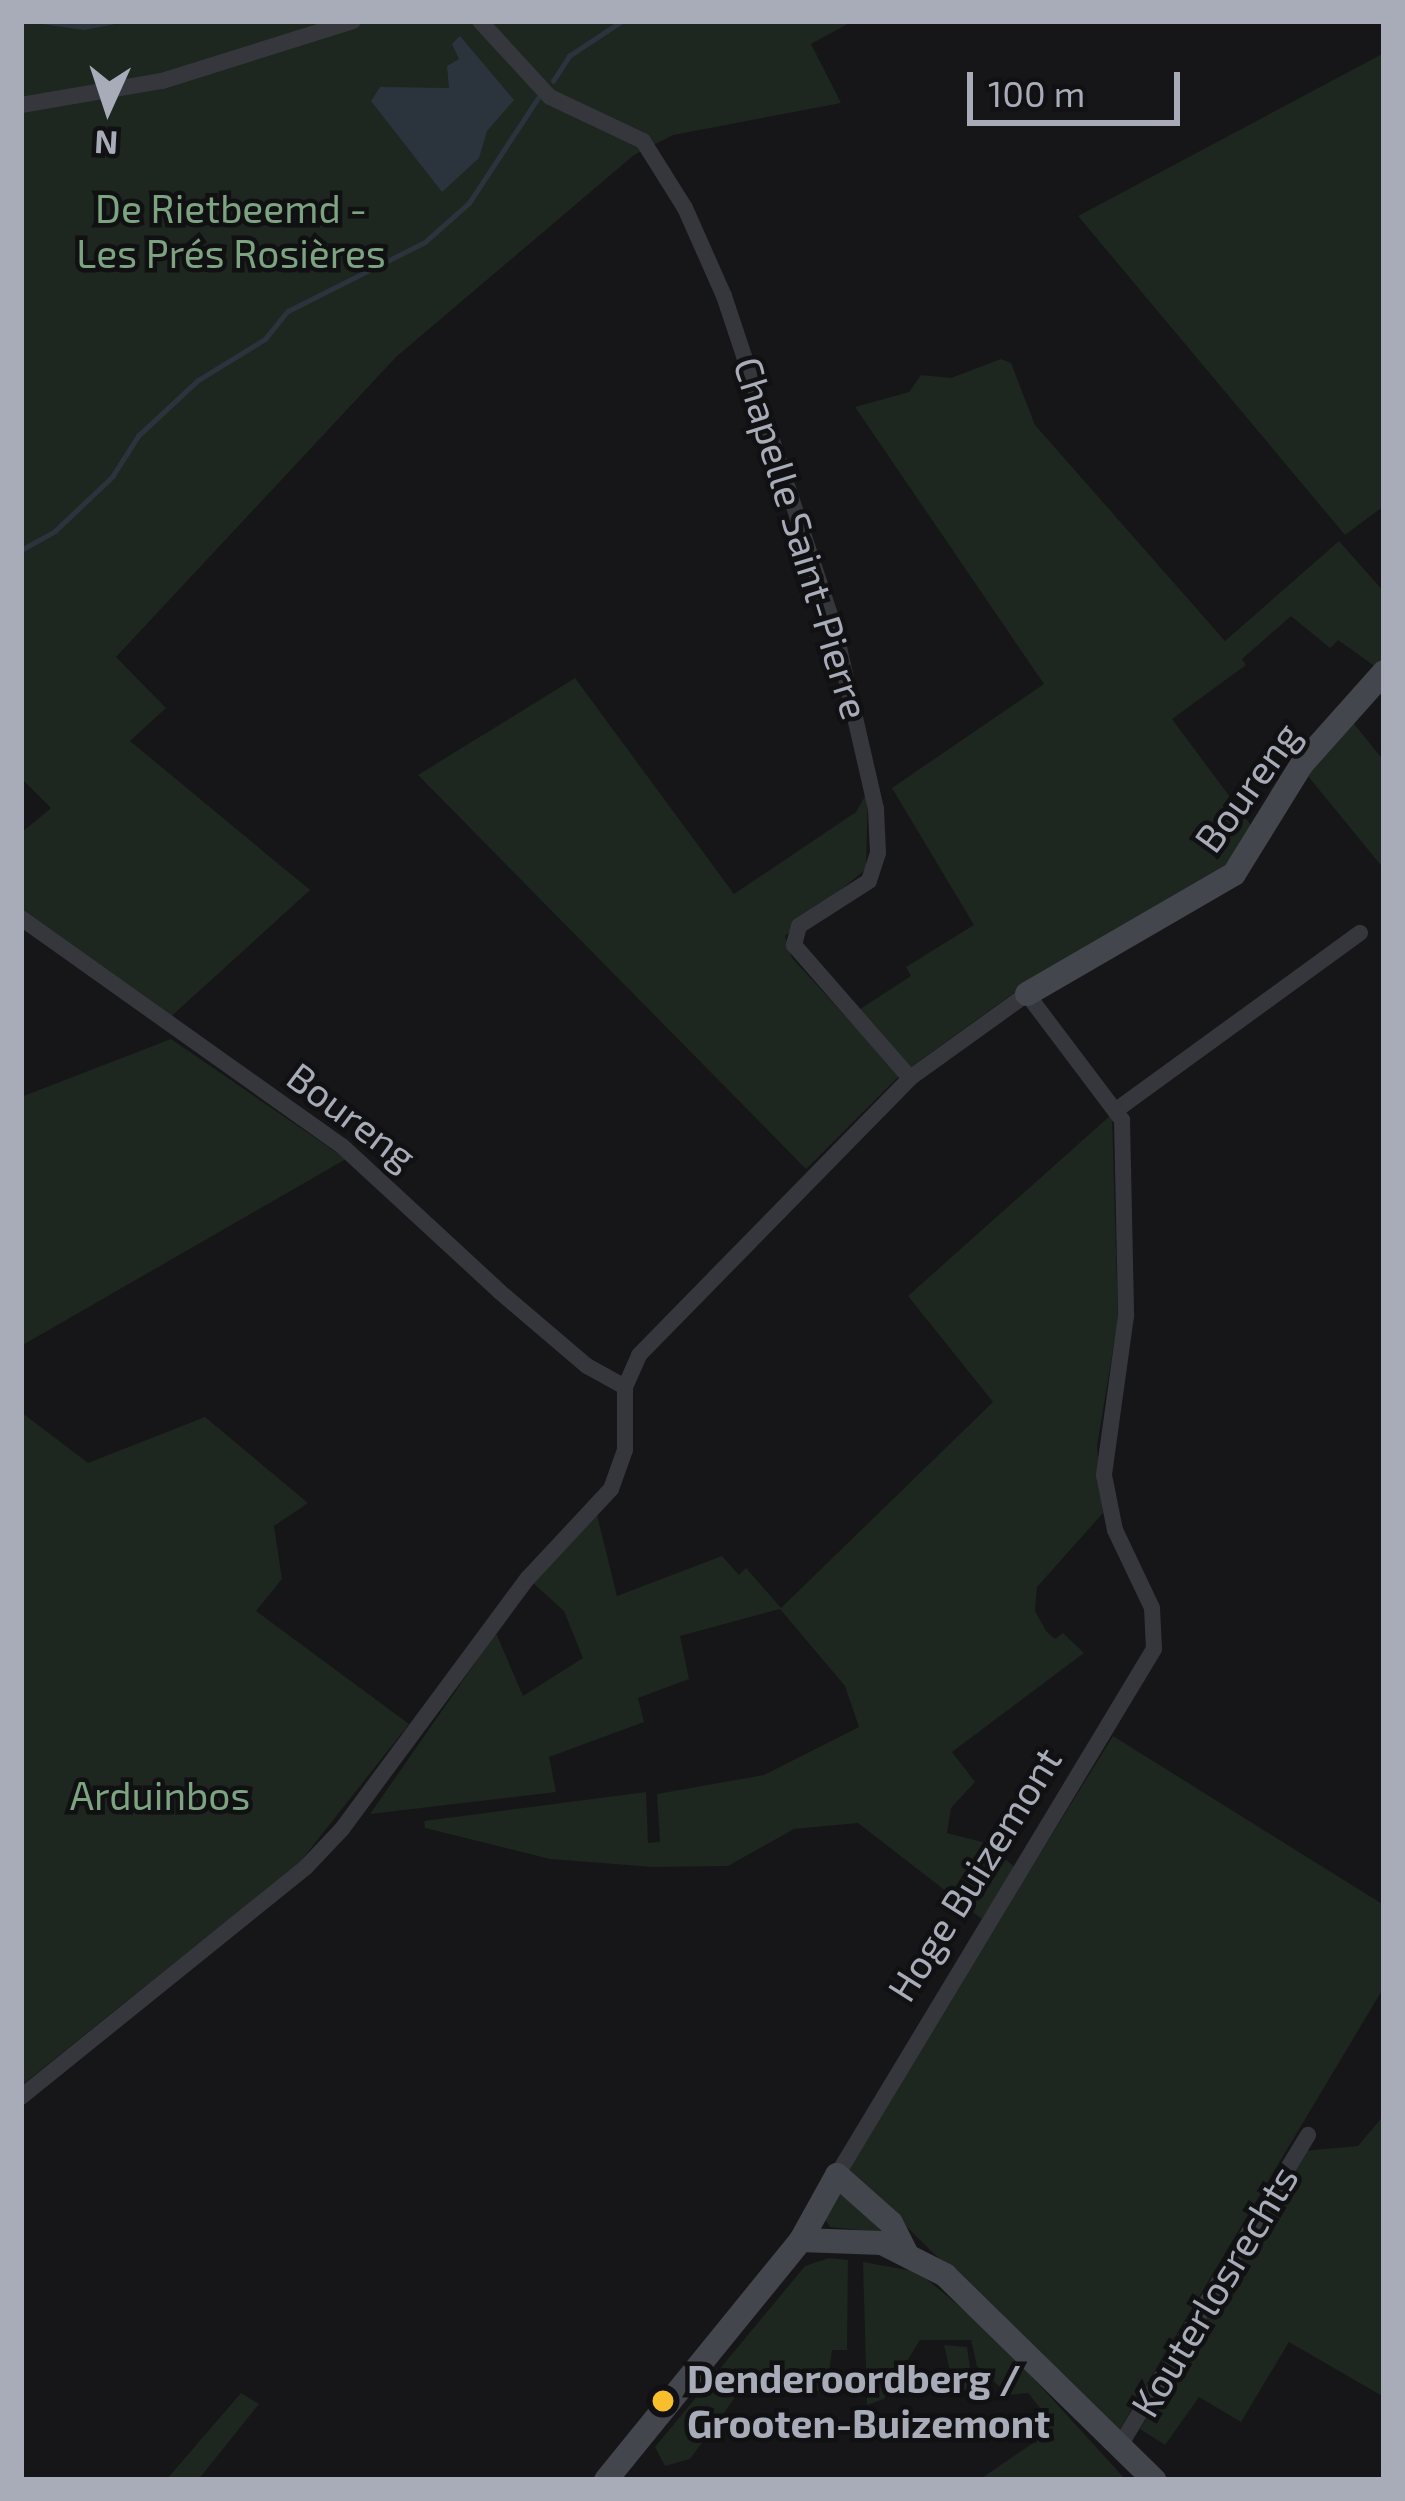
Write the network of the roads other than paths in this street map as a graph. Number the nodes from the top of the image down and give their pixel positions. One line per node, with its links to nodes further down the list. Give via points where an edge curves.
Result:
1 (353, 21): 3 (street, via 162,82)
2 (479, 21): 8 (street, Chapelle Saint-Pierre, via 550,97 643,141 685,208 724,296 836,630 876,809 878,853 868,881 799,926 794,945)
3 (21, 105)
4 (1384, 672): 7 (street, Boureng, via 1302,764 1234,874)
5 (21, 918): 10 (street, Boureng, via 342,1146 500,1292 587,1366)
6 (1360, 933): 9 (street)
7 (1027, 994): 8 (street, Boureng); 9 (street)
8 (910, 1078): 10 (street, Boureng, via 639,1354)
9 (1119, 1108): 13 (street, Hoge Buizemont, via 1126,1316 1104,1475 1115,1530 1152,1608 1148,1665)
10 (625, 1387): 11 (street, via 626,1450 611,1489 528,1578 343,1829)
11 (21, 2097)
12 (1308, 2135): 16 (street, Kouterlosrechts)
13 (837, 2174): 14 (street, Hoge Buizemont); 15 (street, via 891,2223)
14 (801, 2240): 15 (street); 17 (street, Hoge Buizemont)
15 (905, 2251): 16 (street, via 944,2275)
16 (1119, 2447): 18 (street)
17 (606, 2480)
18 (1154, 2480)

